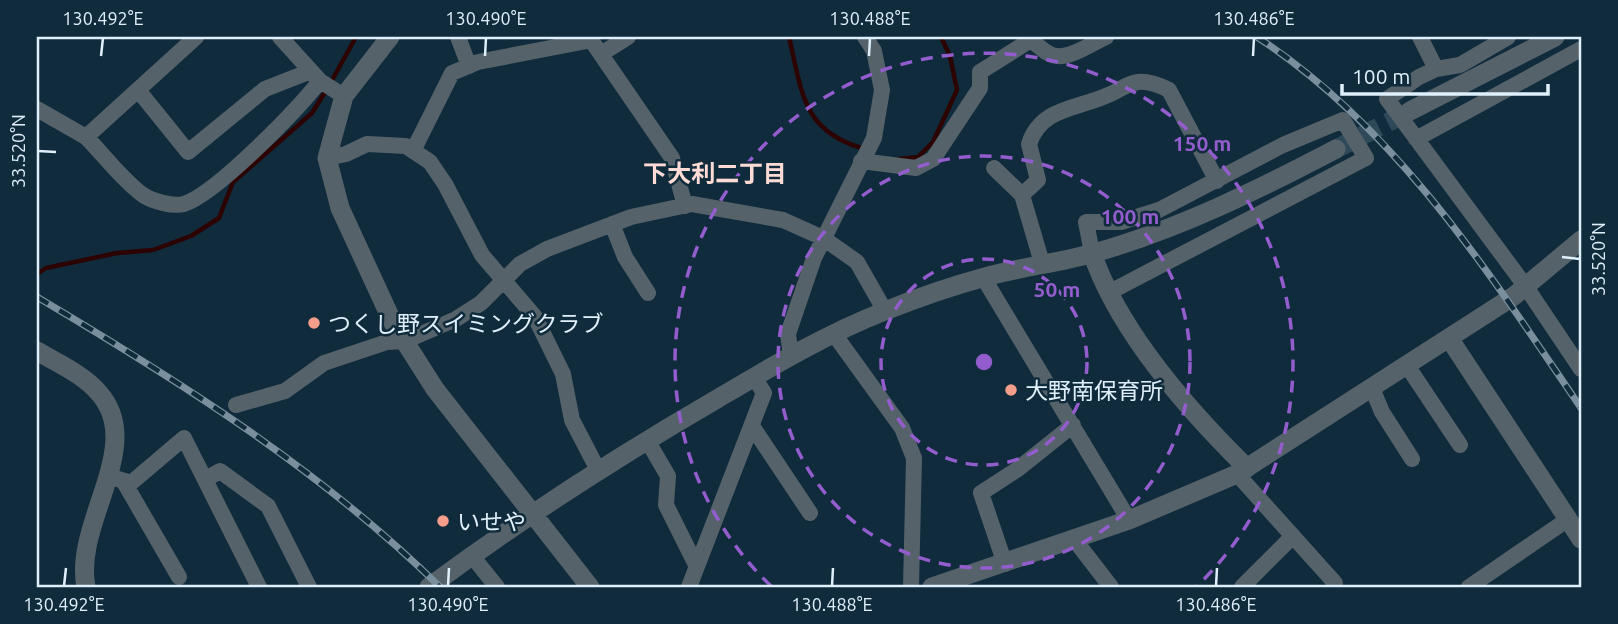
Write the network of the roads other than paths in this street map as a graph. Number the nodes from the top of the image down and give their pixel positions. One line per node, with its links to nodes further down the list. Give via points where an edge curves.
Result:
1 (196, 37): 17 (street)
2 (280, 37): 16 (street)
3 (390, 37): 18 (street)
4 (458, 37): 14 (street)
5 (628, 37): 13 (street)
6 (865, 37): 26 (street, via 874,51 882,90 874,138)
7 (1106, 37): 26 (street, via 1066,57 1049,55 1029,41 980,72 980,88 933,159 916,169)
8 (1420, 37): 15 (street)
9 (1508, 37): 15 (street, via 1460,65)
10 (1555, 37): 20 (street)
11 (591, 38): 13 (street); 14 (street)
12 (1581, 49): 22 (street)
13 (601, 54): 30 (street, via 672,158)
14 (469, 66): 24 (street, via 452,73)
15 (1436, 69): 22 (street, via 1387,99)
16 (316, 76): 17 (street, via 265,89 188,152); 18 (street); 21 (street, via 288,119 214,185 184,204 171,205 144,196)
17 (138, 90): 21 (street)
18 (344, 96): 25 (street)
19 (37, 109): 21 (street)
20 (1410, 111)
21 (86, 137)
22 (1416, 139): 38 (street)
23 (1336, 149): 34 (street, via 1254,192)
24 (414, 151): 25 (street, via 406,146 366,144); 37 (street, via 430,162 470,236)
25 (327, 158): 44 (street, via 340,208)
26 (861, 161): 32 (street)
27 (994, 168): 29 (street)
28 (1217, 181): 29 (street, via 1169,90 1140,82 1054,112 1039,124 1029,144 1038,180); 34 (street, via 1121,222 1086,222); 40 (street, via 1283,145 1343,120 1366,158)
29 (1021, 195): 35 (street)
30 (685, 206): 31 (street); 32 (street, via 705,205 783,220)
31 (612, 224): 37 (street, via 547,248); 39 (street, via 625,257)
32 (823, 238): 41 (street, via 857,262); 46 (street, via 788,334)
33 (1581, 240): 38 (street)
34 (1092, 253): 35 (street); 40 (street)
35 (1042, 263): 36 (street)
36 (983, 277): 41 (street); 52 (street)
37 (503, 281): 44 (street, via 456,319); 57 (street, via 536,317 563,374 572,420)
38 (1526, 287): 43 (street); 48 (street)
39 (648, 293)
40 (1108, 293): 58 (street)
41 (884, 311): 42 (street)
42 (834, 334): 46 (street); 80 (street, via 902,428 914,458)
43 (1449, 338): 47 (street); 64 (street)
44 (405, 341): 51 (street, via 387,342 324,363 285,391); 61 (street, via 435,389)
45 (37, 351): 59 (street, via 82,378 112,411)
46 (791, 356): 49 (street)
47 (1406, 364): 50 (street); 55 (street)
48 (1581, 369)
49 (754, 377): 53 (street, via 764,393); 54 (street)
50 (1372, 387): 56 (street); 58 (street)
51 (236, 405)
52 (1073, 425): 63 (street); 69 (street, via 981,493)
53 (752, 426): 62 (street); 70 (street)
54 (647, 440): 57 (street); 70 (street, via 668,475 666,505)
55 (1460, 444)
56 (1412, 459)
57 (598, 470): 61 (street)
58 (1242, 471): 63 (street); 65 (street)
59 (116, 479): 60 (street, via 131,483 184,438); 71 (street); 74 (street, via 84,554)
60 (206, 480): 75 (street); 76 (street, via 220,471 268,506)
61 (529, 513): 68 (street); 73 (street)
62 (810, 513)
63 (1129, 520): 66 (street)
64 (1567, 520): 67 (street); 84 (street)
65 (1293, 536): 72 (street); 83 (street)
66 (1074, 539): 69 (street); 82 (street)
67 (1581, 539)
68 (472, 555): 77 (street); 78 (street)
69 (1005, 564): 81 (street)
70 (696, 565): 79 (street)
71 (179, 578)
72 (1335, 583)
73 (584, 585)
74 (86, 587)
75 (258, 587)
76 (309, 587)
77 (429, 587)
78 (497, 587)
79 (690, 587)
80 (911, 587)
81 (932, 587)
82 (1111, 587)
83 (1242, 587)
84 (1469, 587)

